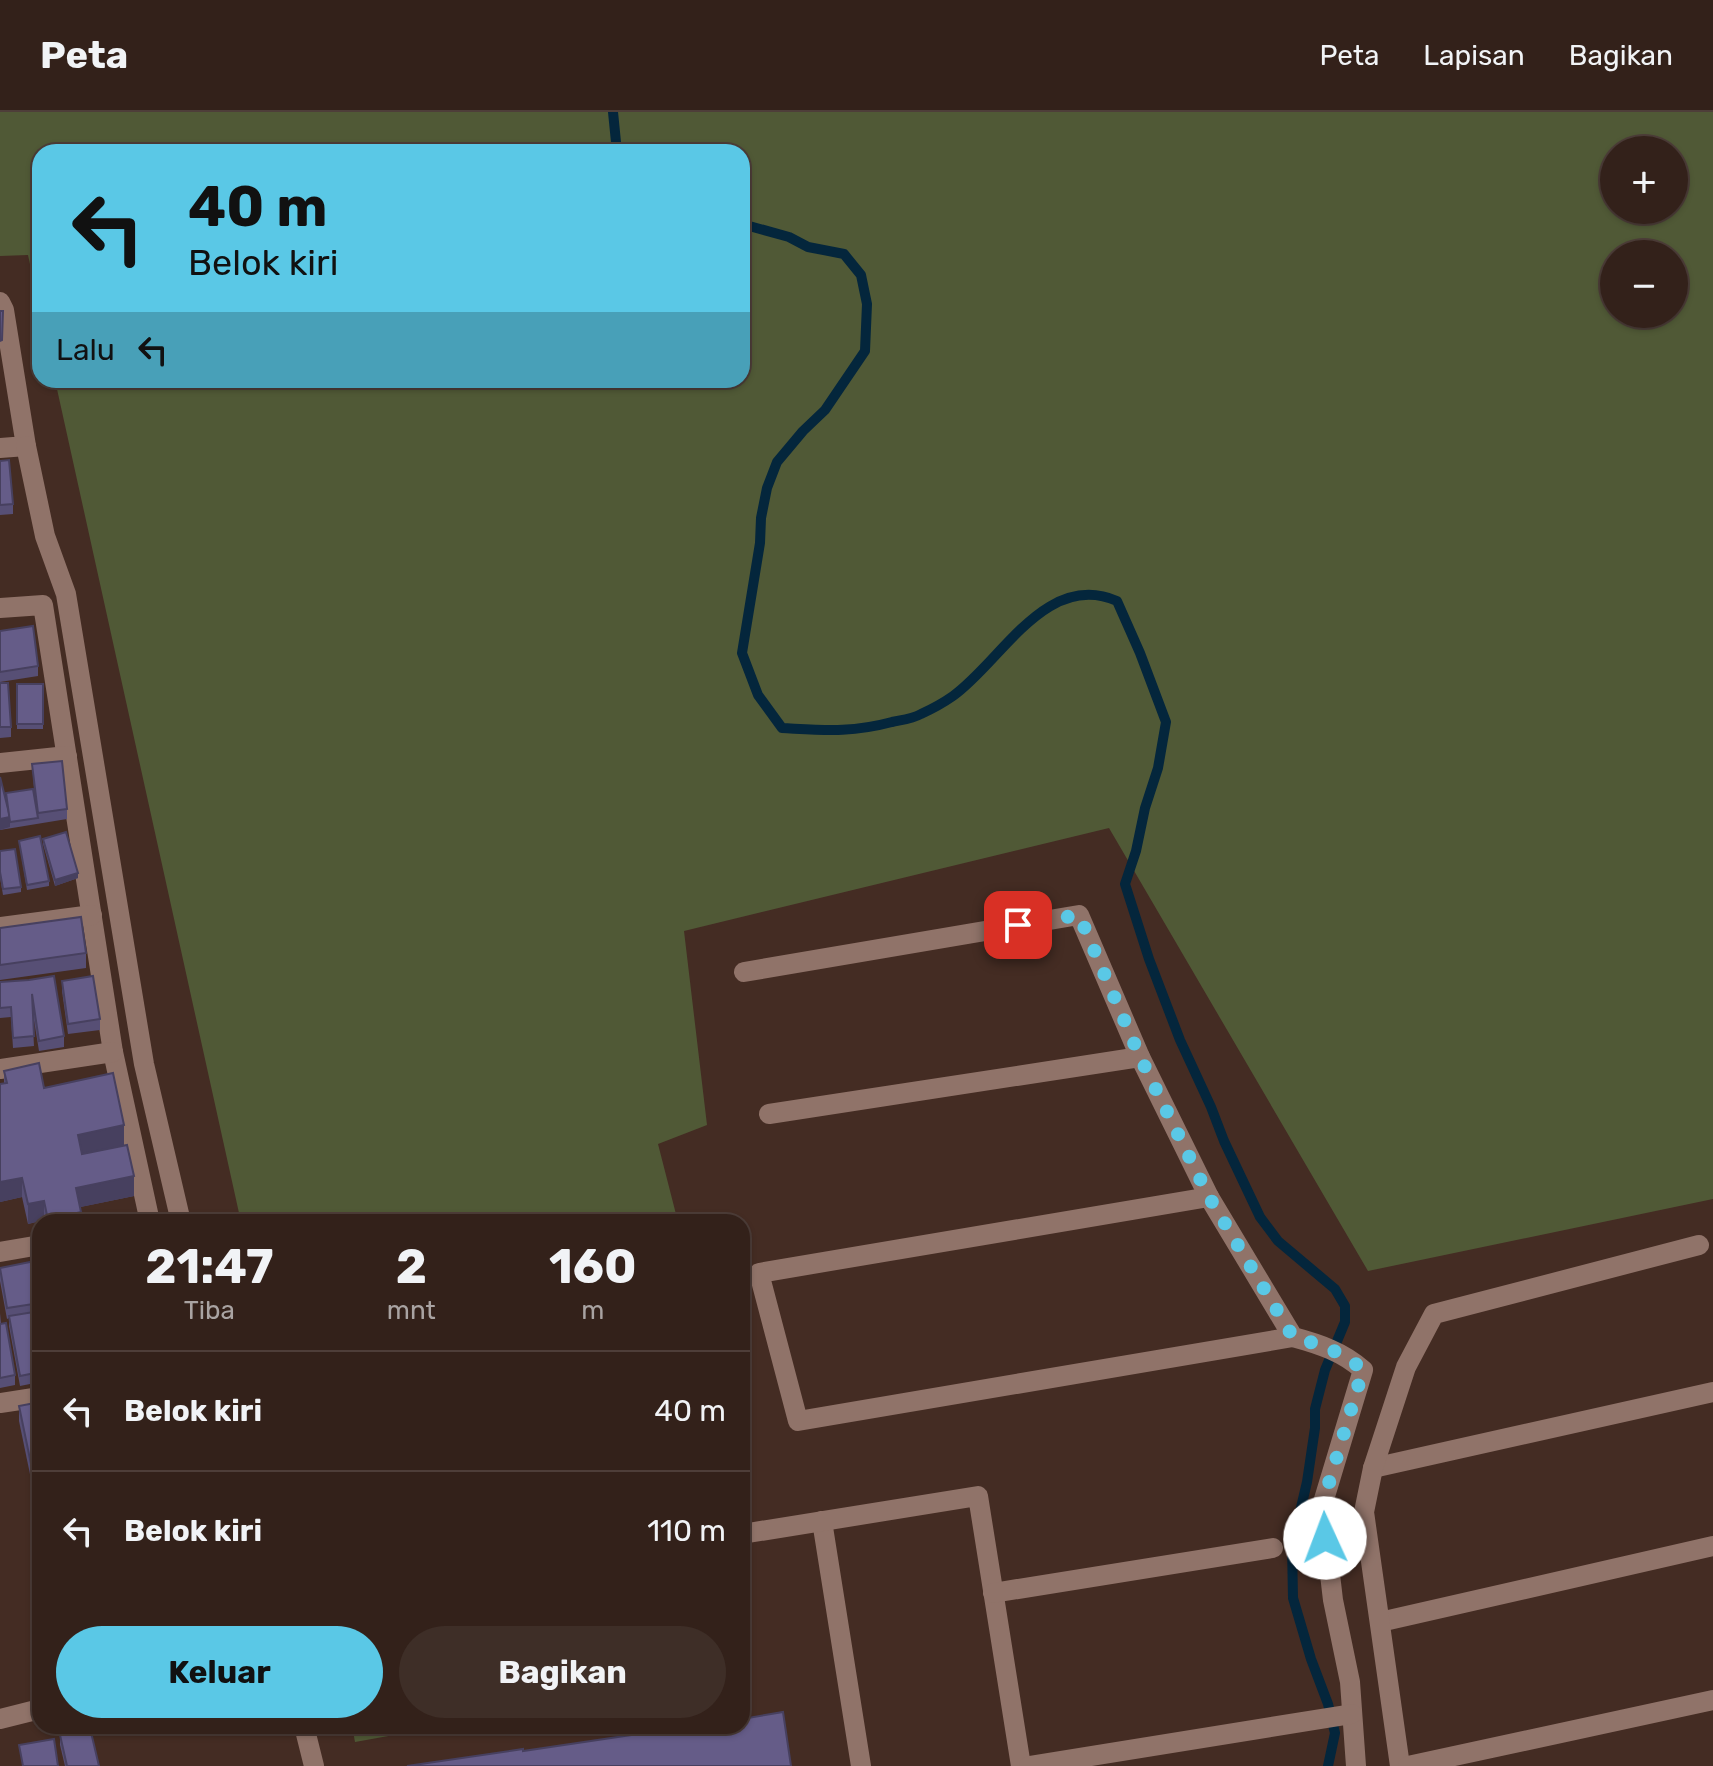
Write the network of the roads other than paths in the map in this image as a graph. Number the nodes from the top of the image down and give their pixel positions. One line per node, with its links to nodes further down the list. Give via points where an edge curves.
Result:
1 (0, 302): 2 (street)
2 (26, 446): 3 (street); 4 (street, via 45,536)
3 (0, 448)
4 (68, 604): 5 (street); 18 (street, via 144,1064)
5 (43, 605): 6 (street); 7 (street)
6 (0, 608)
7 (67, 756): 8 (street); 9 (street)
8 (0, 763)
9 (92, 915): 10 (street); 12 (street)
10 (0, 927)
11 (744, 972): 13 (street, via 1079,915)
12 (113, 1052): 14 (street); 17 (street)
13 (1140, 1057): 15 (street); 16 (street)
14 (0, 1069)
15 (769, 1114)
16 (1209, 1197): 22 (street); 22 (street, via 759,1273 798,1421)
17 (148, 1214)
18 (179, 1214)
19 (1699, 1245): 26 (street, via 1434,1314 1406,1367)
20 (32, 1246): 21 (street)
21 (0, 1252)
22 (1293, 1337): 35 (street, via 1351,1359 1363,1370 1322,1506)
23 (1713, 1392): 26 (street)
24 (32, 1398): 25 (street)
25 (0, 1403)
26 (1373, 1468): 32 (street, via 1364,1512)
27 (822, 1521): 28 (street); 31 (street, via 978,1496); 39 (street)
28 (750, 1533)
29 (1713, 1546): 32 (street)
30 (1273, 1548): 31 (street)
31 (993, 1593): 40 (street)
32 (1380, 1622): 43 (street)
33 (1713, 1700): 44 (street)
34 (32, 1711): 36 (street)
35 (1352, 1714): 41 (street); 42 (street)
36 (0, 1719)
37 (306, 1734): 38 (street)
38 (314, 1766)
39 (861, 1766)
40 (1021, 1766)
41 (1029, 1766)
42 (1356, 1766)
43 (1400, 1766)
44 (1408, 1766)

